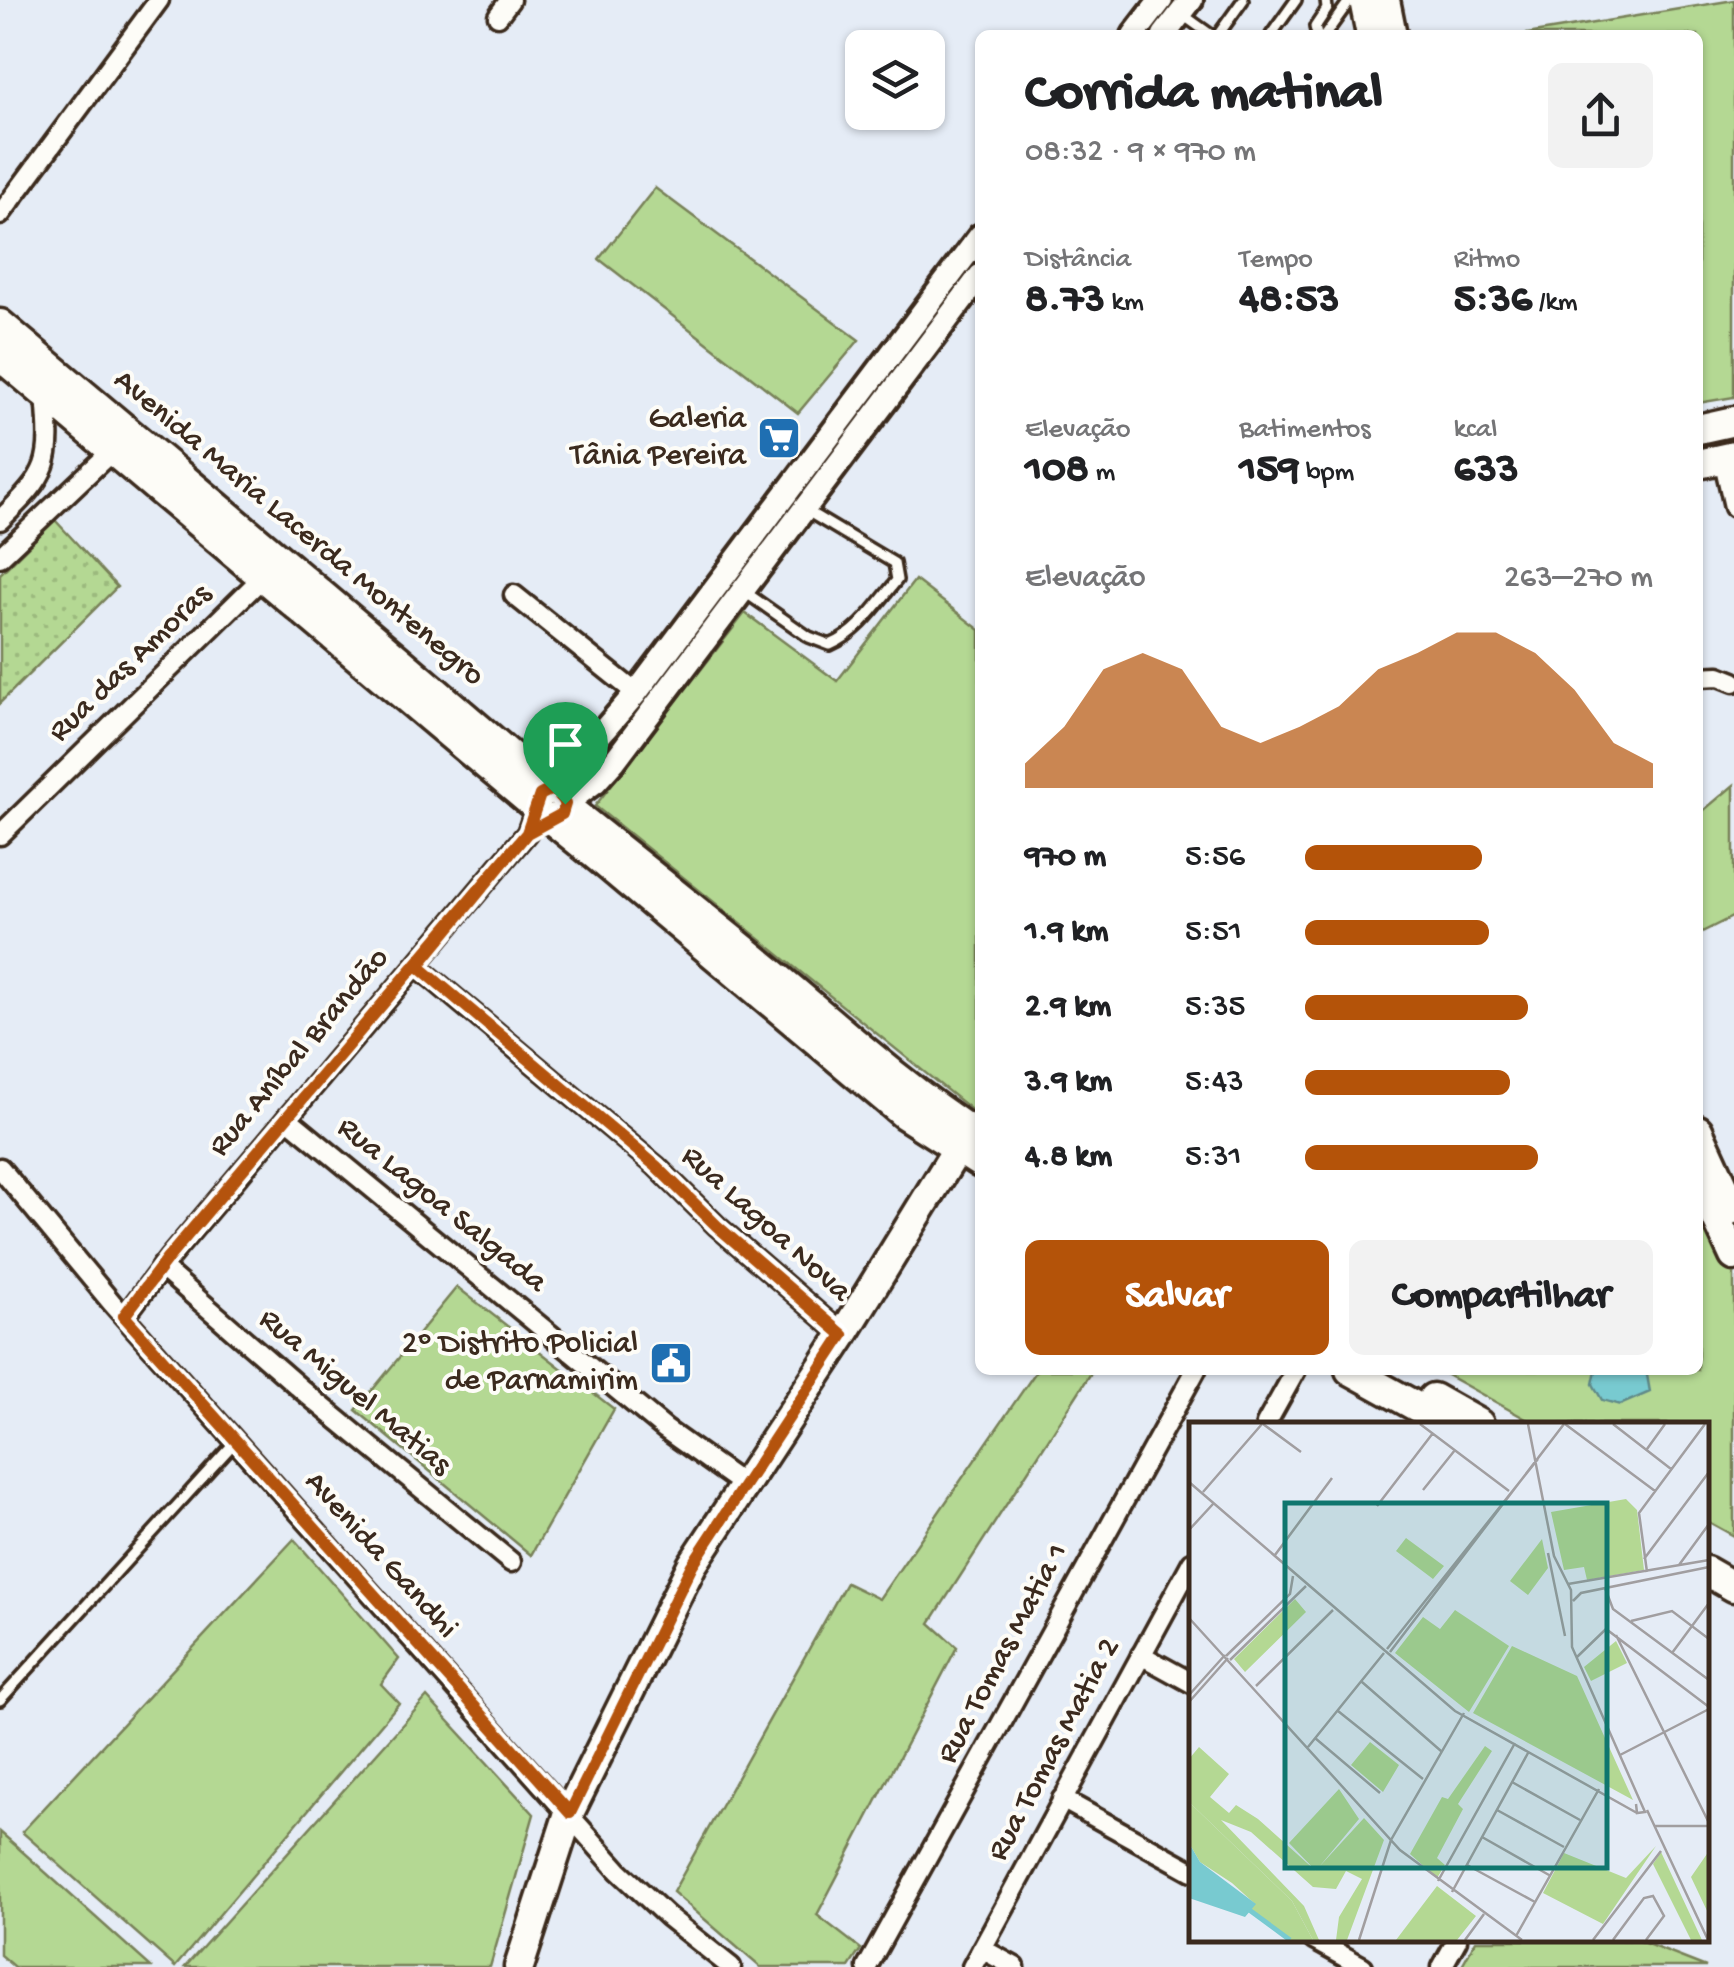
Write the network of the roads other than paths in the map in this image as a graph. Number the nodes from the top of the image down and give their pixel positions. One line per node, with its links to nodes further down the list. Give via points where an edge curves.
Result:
1 (159, 0): 20 (street)
2 (510, 0): 10 (street)
3 (1244, 0): 14 (lane)
4 (1296, 0): 15 (lane)
5 (1326, 0): 16 (lane)
6 (1350, 0): 17 (lane)
7 (1364, 0): 18 (main road)
8 (1386, 0): 19 (main road)
9 (1178, 4): 11 (street); 12 (street); 13 (lane)
10 (498, 16)
11 (1141, 30)
12 (1166, 30)
13 (1208, 30)
14 (1218, 30)
15 (1274, 30)
16 (1316, 30)
17 (1329, 30)
18 (1370, 30)
19 (1391, 30)
20 (0, 215)
21 (975, 252): 39 (street, Rua Aníbal Brandão)
22 (975, 283): 31 (street, Rua Aníbal Brandão)
23 (0, 324): 40 (main road, Avenida Maria Lacerda Montenegro, via 424,679)
24 (0, 356): 25 (main road, Avenida Maria Lacerda Montenegro)
25 (46, 395): 28 (main road, Avenida Maria Lacerda Montenegro); 32 (street, via 45,470)
26 (1734, 421): 27 (main road)
27 (1703, 427)
28 (113, 450): 33 (street); 34 (main road, Avenida Maria Lacerda Montenegro)
29 (1718, 459): 30 (street)
30 (1734, 507)
31 (804, 510): 35 (street, Rua Aníbal Brandão); 35 (lane, via 894,563 897,580 863,621 830,645)
32 (0, 520)
33 (0, 557)
34 (262, 578): 40 (main road, Avenida Maria Lacerda Montenegro); 41 (street, Rua das Amoras)
35 (743, 590): 40 (street, Rua Aníbal Brandão, via 596,782)
36 (514, 595): 39 (street)
37 (1703, 676): 38 (street)
38 (1731, 681)
39 (636, 692): 40 (street, Rua Aníbal Brandão)
40 (548, 808): 42 (street, Rua Aníbal Brandão); 45 (main road, Avenida Maria Lacerda Montenegro, via 732,940)
41 (0, 835)
42 (418, 966): 43 (street, Rua Aníbal Brandão); 52 (street, Rua Lagoa Nova, via 656,1166)
43 (288, 1118): 50 (street, Rua Aníbal Brandão); 61 (street, Rua Lagoa Salgada, via 665,1429)
44 (1703, 1141): 48 (main road)
45 (971, 1145): 52 (main road)
46 (0, 1168): 51 (street, Avenida Gandhi)
47 (1703, 1189): 49 (main road)
48 (1734, 1209)
49 (1734, 1256)
50 (161, 1268): 51 (street, Rua Aníbal Brandão); 63 (street, Rua Miguel Matias)
51 (124, 1316): 60 (street, Avenida Gandhi)
52 (843, 1335): 61 (main road)
53 (1193, 1375): 79 (street, Rua Tomas Matia 1)
54 (1293, 1375): 57 (street)
55 (1359, 1375): 58 (main road)
56 (1392, 1375): 59 (main road)
57 (1267, 1422)
58 (1444, 1422)
59 (1475, 1422)
60 (237, 1440): 70 (lane); 72 (street, Avenida Gandhi)
61 (745, 1486): 72 (main road, via 692,1565)
62 (1709, 1554): 65 (main road)
63 (511, 1562)
64 (1189, 1567): 68 (street, Rua Tomas Matia 2)
65 (1734, 1567)
66 (1709, 1573): 67 (main road)
67 (1734, 1587)
68 (1141, 1655): 69 (street); 71 (street, Rua Tomas Matia 2)
69 (1189, 1681)
70 (0, 1700)
71 (1062, 1799): 73 (street); 76 (street, Rua Tomas Matia 2)
72 (570, 1813): 77 (main road); 78 (street, Avenida Gandhi, via 619,1871)
73 (1189, 1870)
74 (1318, 1942): 82 (street)
75 (1456, 1942): 83 (street)
76 (982, 1949): 80 (street, Rua Tomas Matia 2); 81 (street)
77 (519, 1967)
78 (731, 1967)
79 (867, 1967)
80 (972, 1967)
81 (1015, 1967)
82 (1363, 1967)
83 (1442, 1967)

